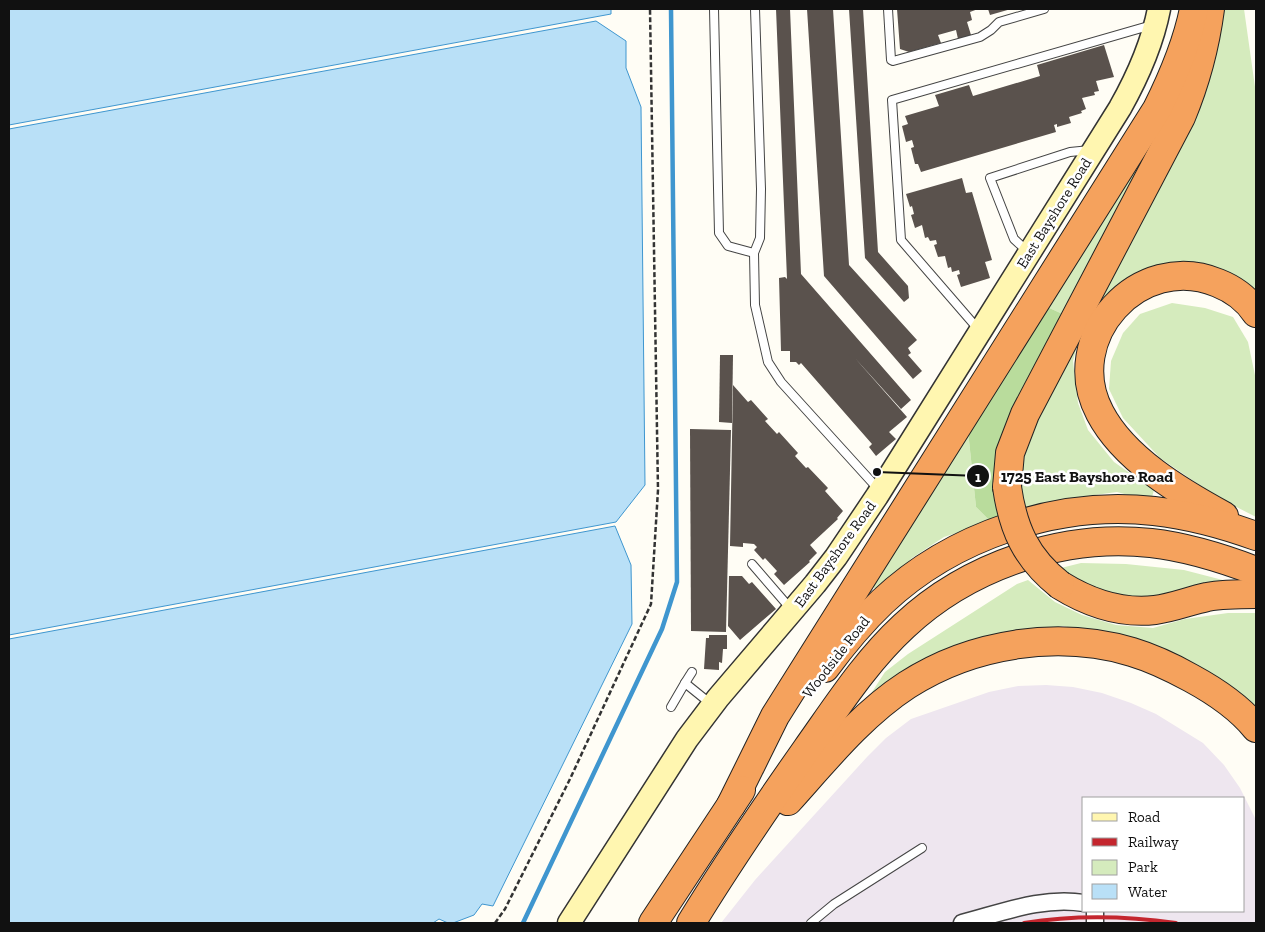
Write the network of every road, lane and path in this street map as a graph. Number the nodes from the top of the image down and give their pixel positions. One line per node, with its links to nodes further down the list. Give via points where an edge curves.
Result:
1 (650, 9): 30 (path, via 658,490 651,604 570,779)
2 (714, 9): 10 (lane, via 719,233 728,246)
3 (755, 9): 10 (lane, via 761,190 760,238)
4 (888, 9): 5 (lane, via 893,61 980,37 998,22)
5 (1044, 9)
6 (1194, 9): 25 (highway, via 1176,68 1150,122 776,716)
7 (1210, 9): 18 (highway, bridge, via 1198,74 1181,117 1025,414 1010,453 1007,487 1014,519 1028,550 1060,585 1091,601 1140,611 1209,596)
8 (1158, 16): 9 (street, East Bayshore Road, via 1133,85); 13 (lane, via 892,100 901,240)
9 (1094, 150): 11 (street, East Bayshore Road); 11 (lane, via 1070,152 990,178 1014,239)
10 (754, 253): 14 (lane, via 755,305 768,362 781,382)
11 (1030, 253): 13 (street, East Bayshore Road)
12 (1256, 312): 15 (highway, via 1242,296 1211,280 1177,277 1146,284 1120,301 1100,326 1088,370 1093,398 1100,414 1130,452 1196,500)
13 (980, 331): 14 (street, East Bayshore Road)
14 (880, 491): 19 (street, East Bayshore Road, via 836,557)
15 (1256, 535): 25 (highway, Woodside Road, via 1176,514 1127,509 1078,512 1031,522 964,546 908,581 865,619 828,663)
16 (752, 564): 19 (lane)
17 (1256, 570): 27 (highway, Woodside Road, via 1216,556 1171,546 1105,542 1061,548 1018,559 958,586 921,611 868,664)
18 (1256, 594)
19 (793, 611): 22 (street, East Bayshore Road)
20 (692, 672): 21 (lane)
21 (685, 683): 22 (lane); 23 (lane)
22 (712, 705): 31 (street, East Bayshore Road, via 672,760)
23 (671, 708)
24 (1256, 728): 27 (highway, via 1203,684 1133,652 1089,644 1044,642 992,649 968,656 906,685 870,714 774,817)
25 (731, 805): 29 (highway, Woodside Road)
26 (922, 848): 33 (lane, via 834,904)
27 (705, 900): 32 (highway, Woodside Road)
28 (1082, 903): 34 (street, via 1057,901)
29 (656, 922)
30 (495, 923)
31 (569, 923)
32 (691, 923)
33 (811, 923)
34 (962, 923)

